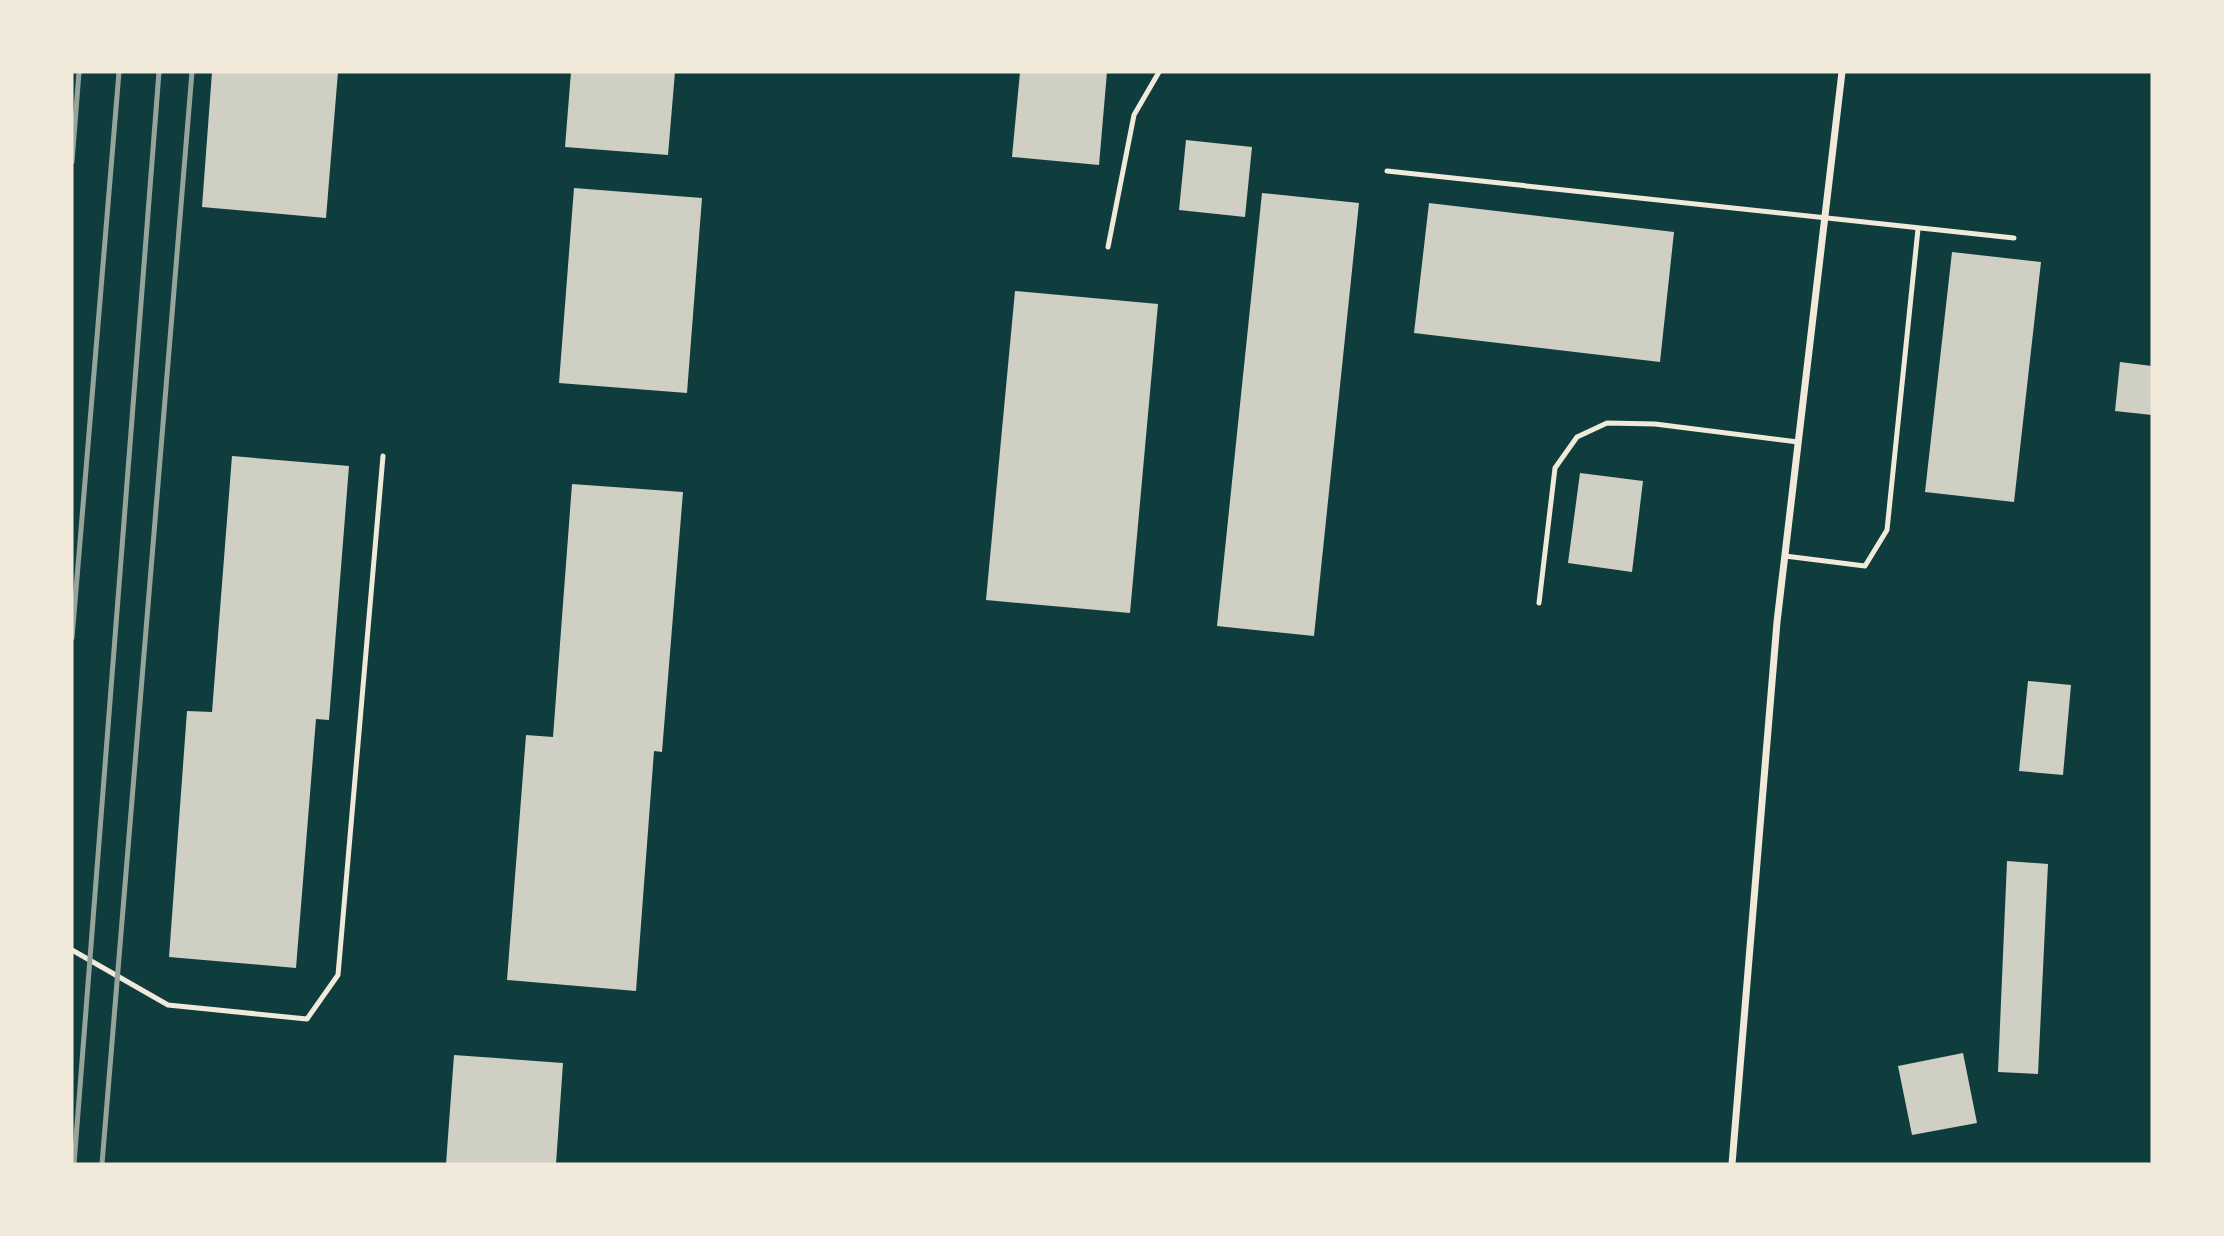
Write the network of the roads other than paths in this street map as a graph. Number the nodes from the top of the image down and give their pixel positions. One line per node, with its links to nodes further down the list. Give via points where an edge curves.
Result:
1 (1158, 72): 7 (lane, via 1134,115)
2 (1842, 72): 4 (street)
3 (1387, 171): 4 (lane)
4 (1825, 219): 5 (lane); 8 (street)
5 (1918, 229): 6 (lane); 10 (lane, via 1887,530 1865,566)
6 (2014, 238)
7 (1108, 247)
8 (1798, 442): 10 (street); 11 (lane, via 1655,424 1607,423 1577,437 1555,468)
9 (383, 456): 12 (lane, via 338,975 307,1018 295,1017 168,1005)
10 (1785, 556): 13 (street)
11 (1539, 603)
12 (72, 950)
13 (1732, 1164)

